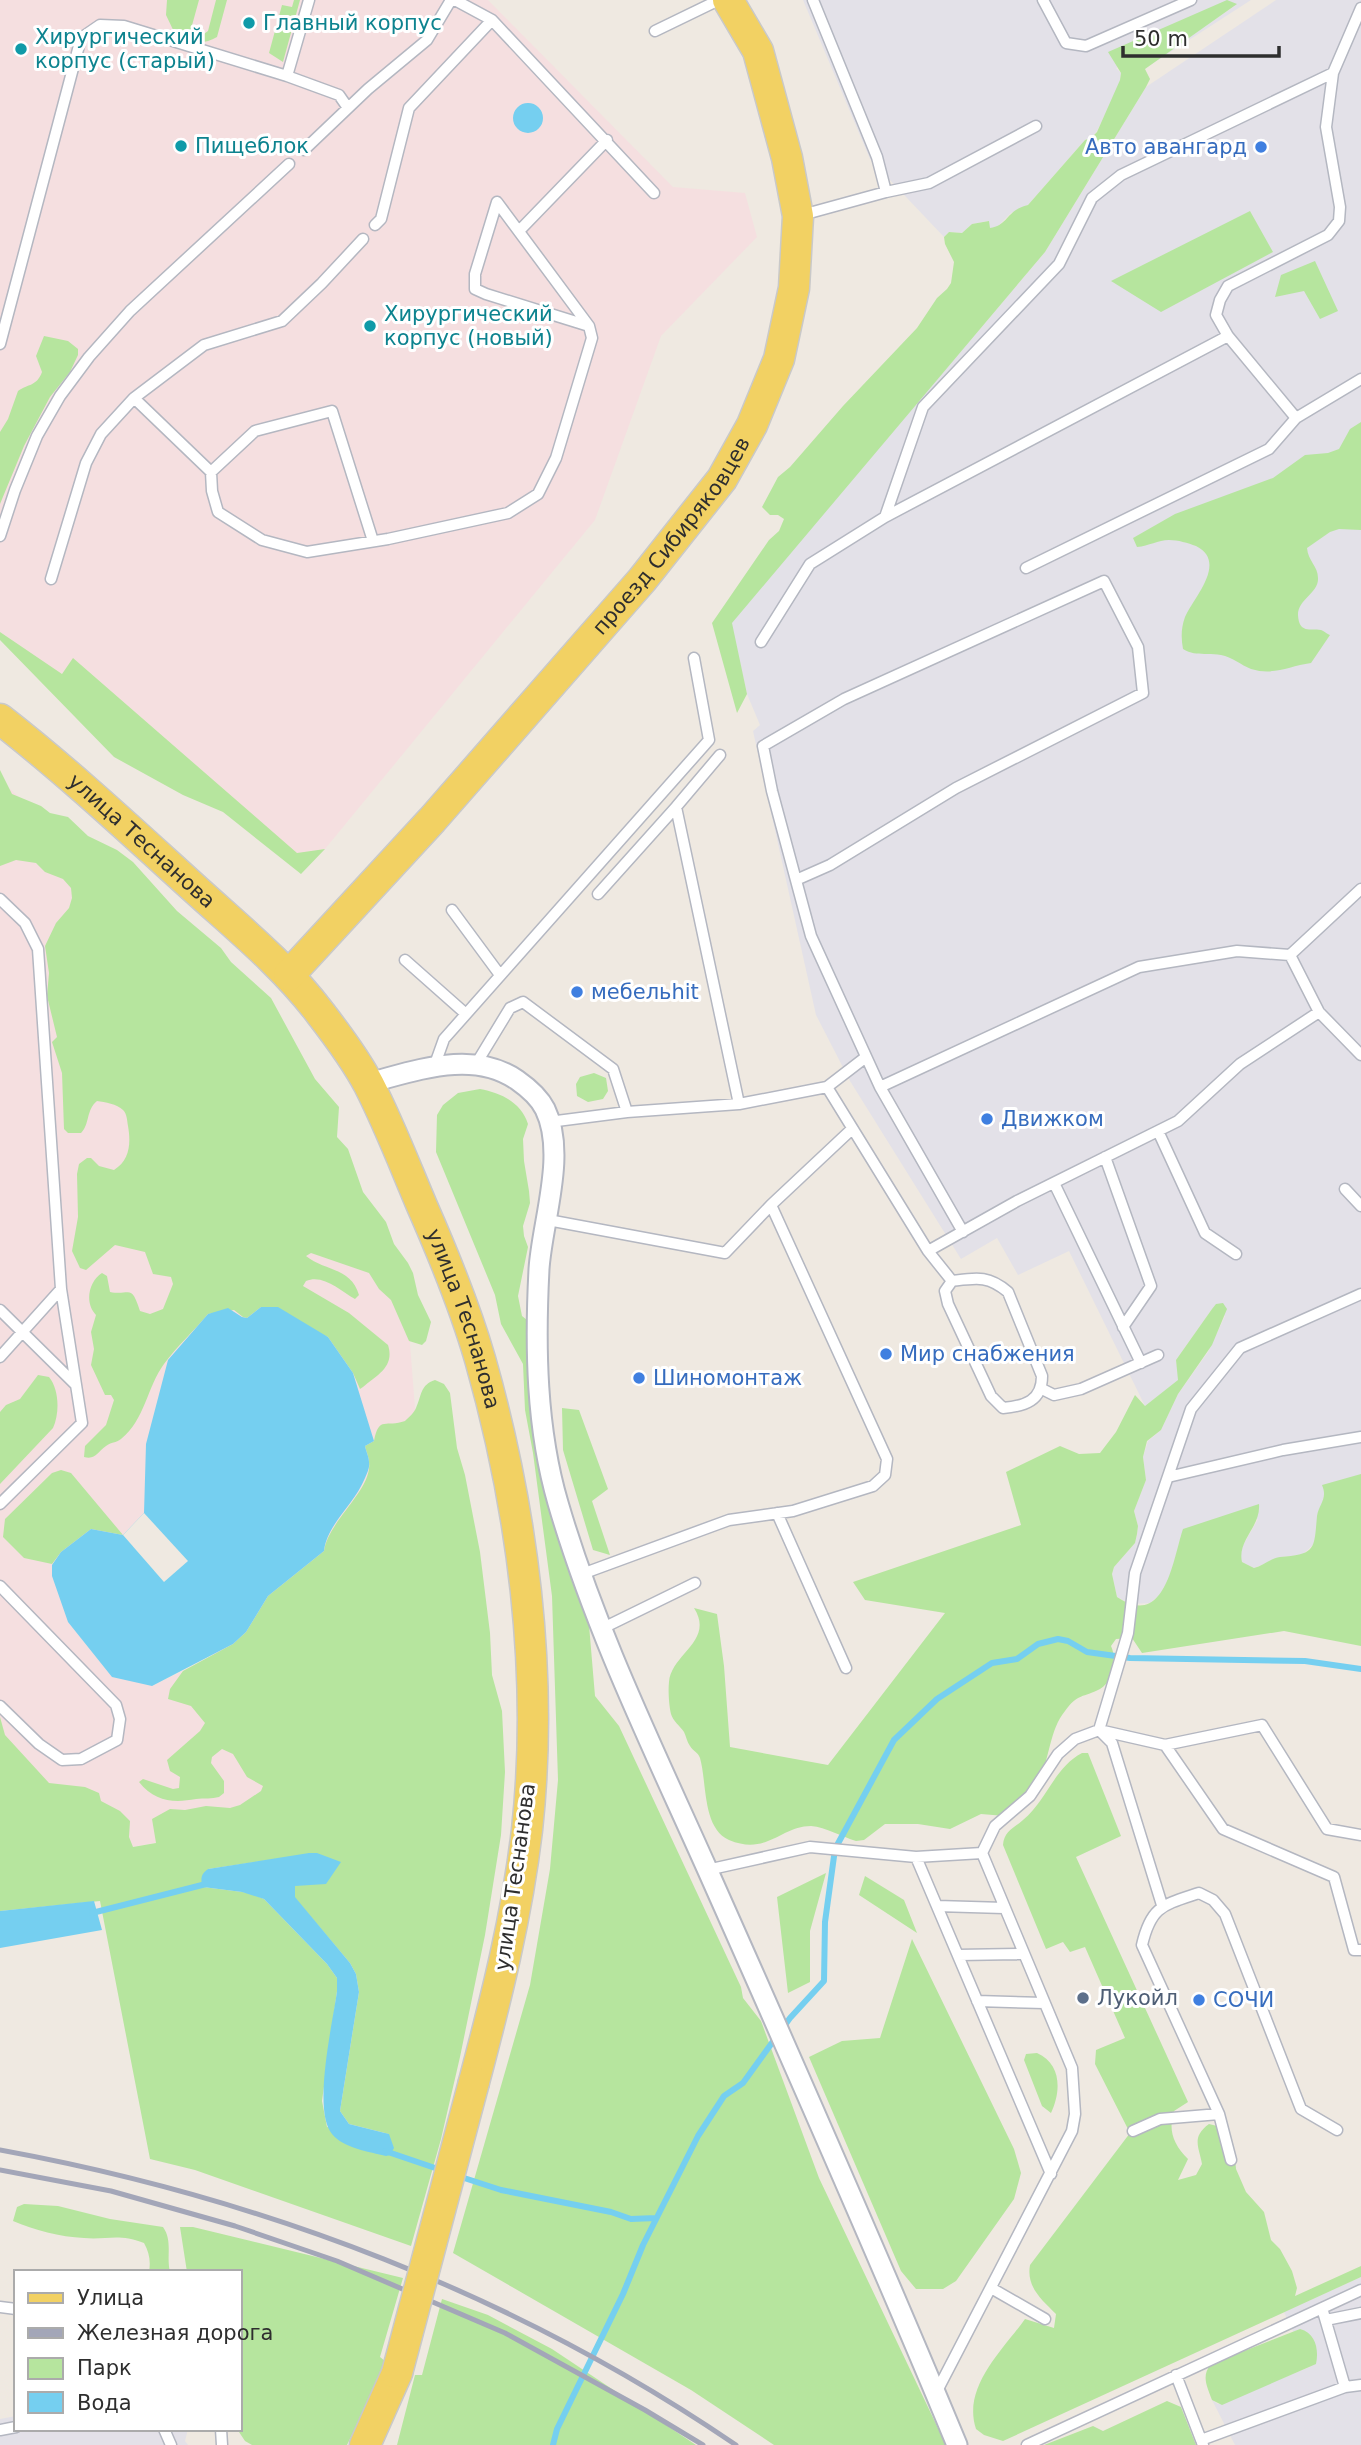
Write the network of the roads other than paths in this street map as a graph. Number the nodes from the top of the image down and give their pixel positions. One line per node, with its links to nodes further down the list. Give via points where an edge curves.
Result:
1 (309, 0): 12 (lane)
2 (453, 0): 9 (lane); 13 (lane, via 427,40)
3 (719, 0): 10 (lane)
4 (729, 0): 20 (main road, проезд Сибиряковцев, via 758,51)
5 (813, 0): 18 (lane, via 877,157)
6 (1043, 0): 7 (lane, via 1066,43 1086,46)
7 (1191, 0)
8 (1361, 8): 11 (lane)
9 (492, 20): 15 (lane); 21 (lane, via 409,108 381,219)
10 (655, 30)
11 (1333, 74): 26 (lane, via 1326,127 1339,221 1328,235 1228,286 1216,315); 32 (lane, via 1121,175 1092,198 1059,264 923,407)
12 (287, 76): 13 (lane, via 339,95); 24 (lane, via 124,26 100,25 81,38)
13 (348, 108): 16 (lane)
14 (1036, 127): 18 (lane, via 929,183)
15 (607, 140): 19 (lane); 22 (lane)
16 (304, 150)
17 (289, 164): 33 (lane, via 130,311 89,357 37,436)
18 (886, 192): 20 (lane)
19 (654, 193)
20 (798, 216): 49 (main road, проезд Сибиряковцев, via 794,288 779,359 722,479 642,580)
21 (375, 225)
22 (519, 231): 25 (lane); 25 (lane, via 497,202 475,274 475,289)
23 (363, 239): 29 (lane, via 282,321 204,345)
24 (4, 316): 27 (lane)
25 (589, 326): 34 (lane, via 592,338 556,458 538,494 508,513)
26 (1228, 336): 30 (lane); 32 (lane)
27 (0, 344)
28 (1361, 379): 30 (lane)
29 (134, 398): 31 (lane); 36 (lane, via 101,434 86,463)
30 (1296, 418): 35 (lane, via 1269,449)
31 (211, 472): 34 (lane, via 218,512 262,540 307,552); 34 (lane, via 255,431 332,411)
32 (885, 517): 37 (lane, via 810,564)
33 (0, 536)
34 (373, 541)
35 (1026, 568)
36 (51, 579)
37 (761, 642)
38 (694, 659): 50 (lane, via 709,740)
39 (0, 719): 49 (main road, улица Теснанова, via 63,768)
40 (720, 755): 41 (lane)
41 (676, 807): 44 (lane); 60 (lane)
42 (796, 880): 42 (lane, via 763,746 844,699 1104,581 1138,648 1143,693 956,788 830,865); 54 (lane, via 811,936)
43 (1361, 889): 47 (lane)
44 (598, 894)
45 (0, 899): 75 (lane, via 25,923 38,949)
46 (452, 909): 50 (lane)
47 (1290, 955): 51 (lane); 59 (lane, via 1237,951 1139,967)
48 (405, 960): 52 (lane)
49 (289, 975): 57 (main road, улица Теснанова, via 323,1015)
50 (500, 975): 52 (lane)
51 (1319, 1012): 53 (lane); 64 (lane, via 1240,1064 1178,1121)
52 (466, 1014): 56 (lane, via 444,1039)
53 (1359, 1049)
54 (866, 1057): 58 (lane); 59 (lane)
55 (476, 1064): 56 (street); 61 (lane, via 510,1008 523,1002 613,1069); 62 (street, via 502,1070 528,1088)
56 (434, 1067): 57 (street)
57 (368, 1083): 120 (main road, улица Теснанова, bridge, via 453,1277 480,1357 524,1580 532,1681 527,1831 507,1948)
58 (827, 1087): 60 (lane); 63 (lane)
59 (880, 1087): 71 (lane)
60 (739, 1104): 61 (lane)
61 (627, 1112): 62 (lane)
62 (549, 1122): 70 (street, via 553,1161)
63 (852, 1129): 68 (lane); 72 (lane)
64 (1158, 1130): 65 (lane); 73 (lane, via 1205,1233)
65 (1105, 1157): 66 (lane); 78 (lane, via 1151,1286)
66 (1054, 1183): 71 (lane); 78 (lane)
67 (1345, 1189): 69 (lane)
68 (771, 1205): 70 (lane, via 725,1253); 88 (lane, via 887,1459 886,1475 873,1486)
69 (1361, 1206)
70 (548, 1220): 89 (street, via 537,1315 539,1398 557,1500)
71 (963, 1232): 72 (lane)
72 (928, 1251): 74 (lane)
73 (1236, 1254)
74 (952, 1281): 84 (lane, via 983,1278 1008,1292 1042,1376); 84 (lane, via 945,1291 948,1304 991,1396 1003,1408 1017,1407)
75 (61, 1289): 79 (lane); 83 (lane)
76 (1361, 1294): 86 (lane, via 1240,1348 1191,1409)
77 (0, 1310): 79 (lane)
78 (1123, 1327): 82 (lane)
79 (23, 1334): 81 (lane); 83 (lane)
80 (1158, 1355): 82 (lane)
81 (0, 1357)
82 (1141, 1363): 84 (lane, via 1081,1390 1054,1395)
83 (75, 1385): 87 (lane, via 82,1423)
84 (1042, 1389)
85 (1361, 1437): 86 (lane)
86 (1168, 1477): 95 (lane, via 1135,1573 1128,1633)
87 (0, 1504)
88 (778, 1513): 89 (lane, via 729,1520); 93 (lane)
89 (582, 1574): 92 (street)
90 (695, 1583): 92 (lane)
91 (0, 1586): 94 (lane, via 116,1705 120,1719 117,1740 81,1759 62,1760)
92 (603, 1628): 100 (street, via 634,1710)
93 (846, 1668)
94 (0, 1706)
95 (1099, 1730): 96 (lane); 98 (lane, via 1075,1739 1058,1754 1030,1796 995,1826); 101 (lane, via 1116,1751)
96 (1165, 1745): 97 (lane, via 1262,1725 1327,1829); 104 (lane, via 1223,1829 1334,1877 1354,1950)
97 (1361, 1835)
98 (982, 1853): 99 (lane); 103 (lane)
99 (916, 1857): 100 (lane, via 810,1847); 102 (lane)
100 (707, 1870): 124 (street)
101 (1162, 1905): 109 (lane, via 1147,1925 1143,1945); 110 (lane, via 1199,1893 1225,1914 1301,2109)
102 (937, 1906): 103 (lane); 106 (lane)
103 (1004, 1908): 105 (lane)
104 (1361, 1950)
105 (1023, 1954): 106 (lane); 108 (lane)
106 (958, 1955): 107 (lane)
107 (978, 2001): 108 (lane); 113 (lane)
108 (1044, 2003): 113 (lane, via 1072,2068 1075,2089 1072,2131)
109 (1219, 2114): 111 (lane, via 1160,2119); 112 (lane)
110 (1337, 2130)
111 (1133, 2131)
112 (1231, 2160)
113 (1051, 2174): 114 (lane)
114 (991, 2288): 118 (lane); 124 (lane)
115 (1361, 2290): 116 (lane)
116 (1322, 2308): 119 (lane); 121 (lane)
117 (1361, 2313): 119 (lane)
118 (1045, 2319)
119 (1326, 2320): 123 (lane)
120 (397, 2373): 126 (main road); 127 (main road)
121 (1176, 2375): 125 (lane); 129 (lane)
122 (1361, 2385): 123 (lane)
123 (1345, 2388): 125 (lane)
124 (936, 2393): 128 (street)
125 (1203, 2442)
126 (365, 2445)
127 (377, 2445)
128 (957, 2445)
129 (1027, 2445)

